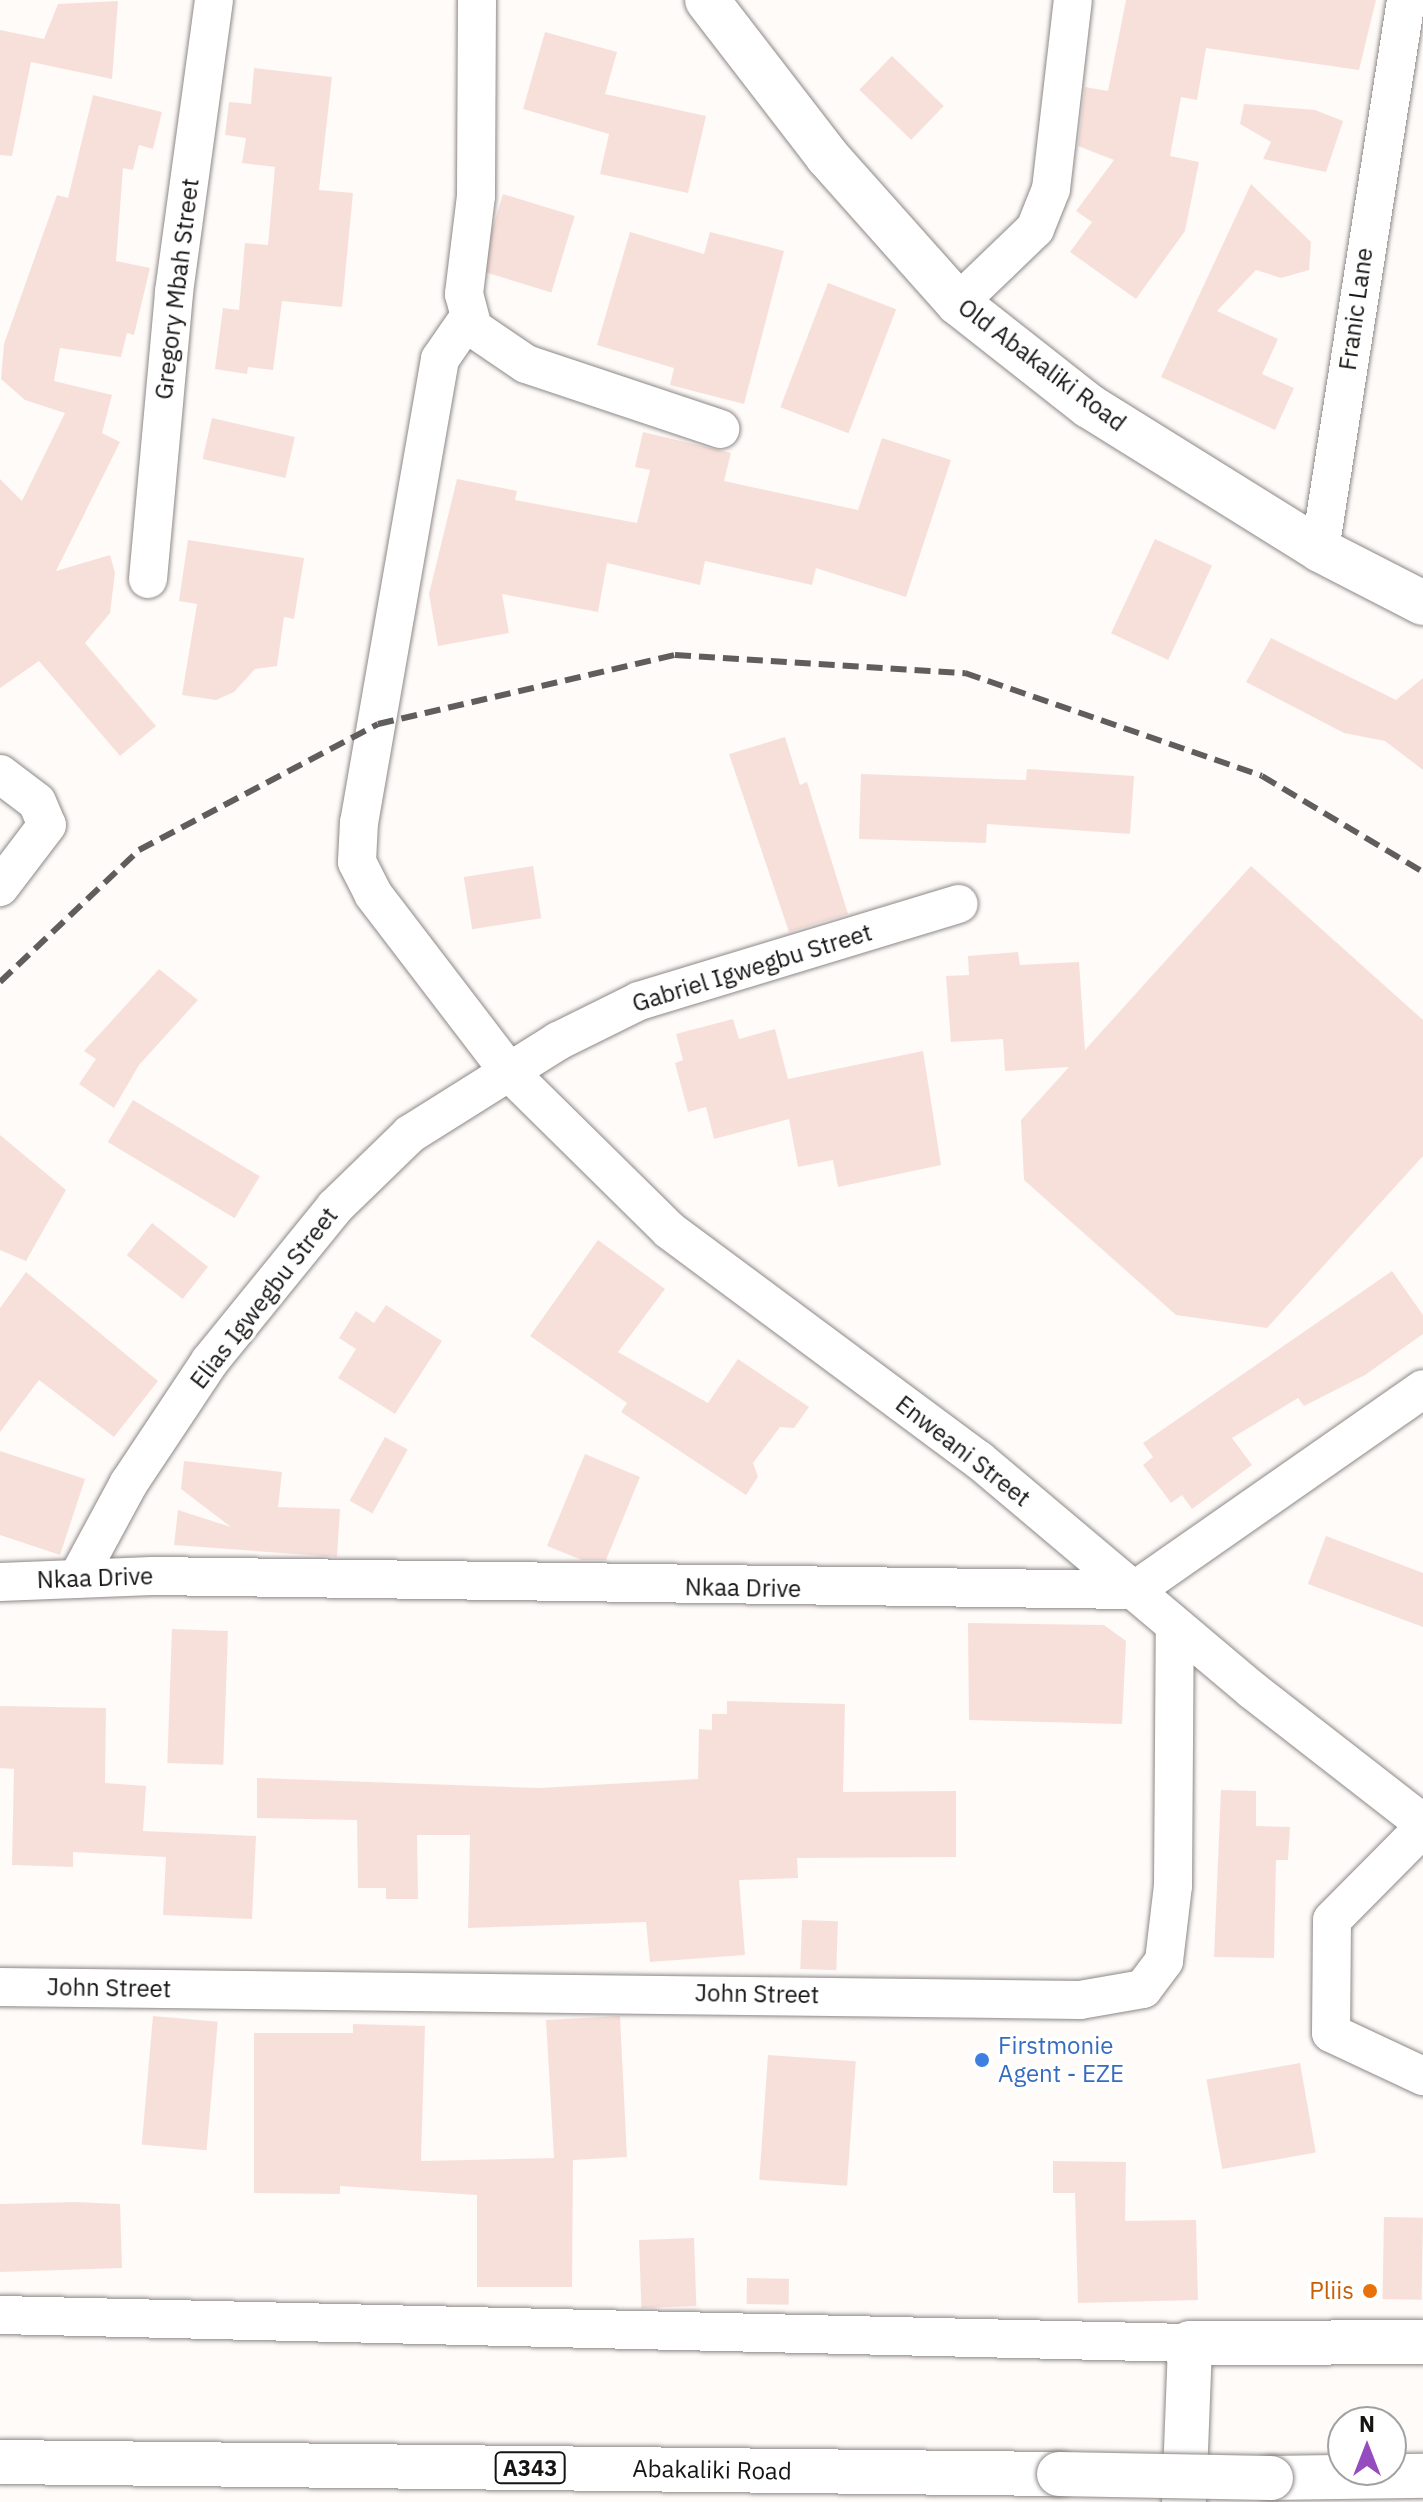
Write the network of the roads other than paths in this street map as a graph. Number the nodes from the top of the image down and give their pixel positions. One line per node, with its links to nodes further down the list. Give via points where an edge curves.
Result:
1 (214, 0): 11 (street, Gregory Mbah Street, via 174,292)
2 (477, 0): 8 (street, via 476,196 464,294)
3 (707, 0): 7 (main road, Old Abakaliki Road, via 827,156)
4 (1073, 0): 7 (street, via 1051,189 1035,229)
5 (1406, 0): 6 (street, Franic Lane)
6 (1410, 76): 10 (street, Franic Lane)
7 (958, 303): 10 (main road, Old Abakaliki Road, via 1089,406)
8 (469, 317): 9 (street, via 481,339 526,364); 16 (street, Enweani Street, via 440,359 357,862 373,894)
9 (720, 429)
10 (1320, 550): 12 (main road, Old Abakaliki Road)
11 (148, 579)
12 (1423, 603)
13 (0, 774): 14 (street, via 37,802 47,825)
14 (0, 887)
15 (959, 904): 16 (street, Gabriel Igwegbu Street, via 639,1001)
16 (510, 1073): 18 (street, Elias Igwegbu Street, via 410,1134 335,1207 210,1361 129,1483); 20 (street, Enweani Street, via 669,1230 979,1460)
17 (1423, 1389): 20 (street)
18 (77, 1579): 19 (street, Nkaa Drive); 20 (street, Nkaa Drive)
19 (0, 1582)
20 (1135, 1590): 21 (street, Enweani Street)
21 (1175, 1626): 22 (street, Enweani Street); 23 (street, John Street, via 1173,1886 1164,1961 1143,1989 1080,2000)
22 (1423, 1826): 24 (street, via 1332,1920 1331,2033)
23 (0, 1987)
24 (1423, 2076)
25 (0, 2315): 27 (street)
26 (1423, 2342): 27 (main road)
27 (1190, 2343): 30 (main road)
28 (0, 2462): 29 (main road, Abakaliki Road / A343, bridge)
29 (1423, 2476)
30 (1184, 2502)

